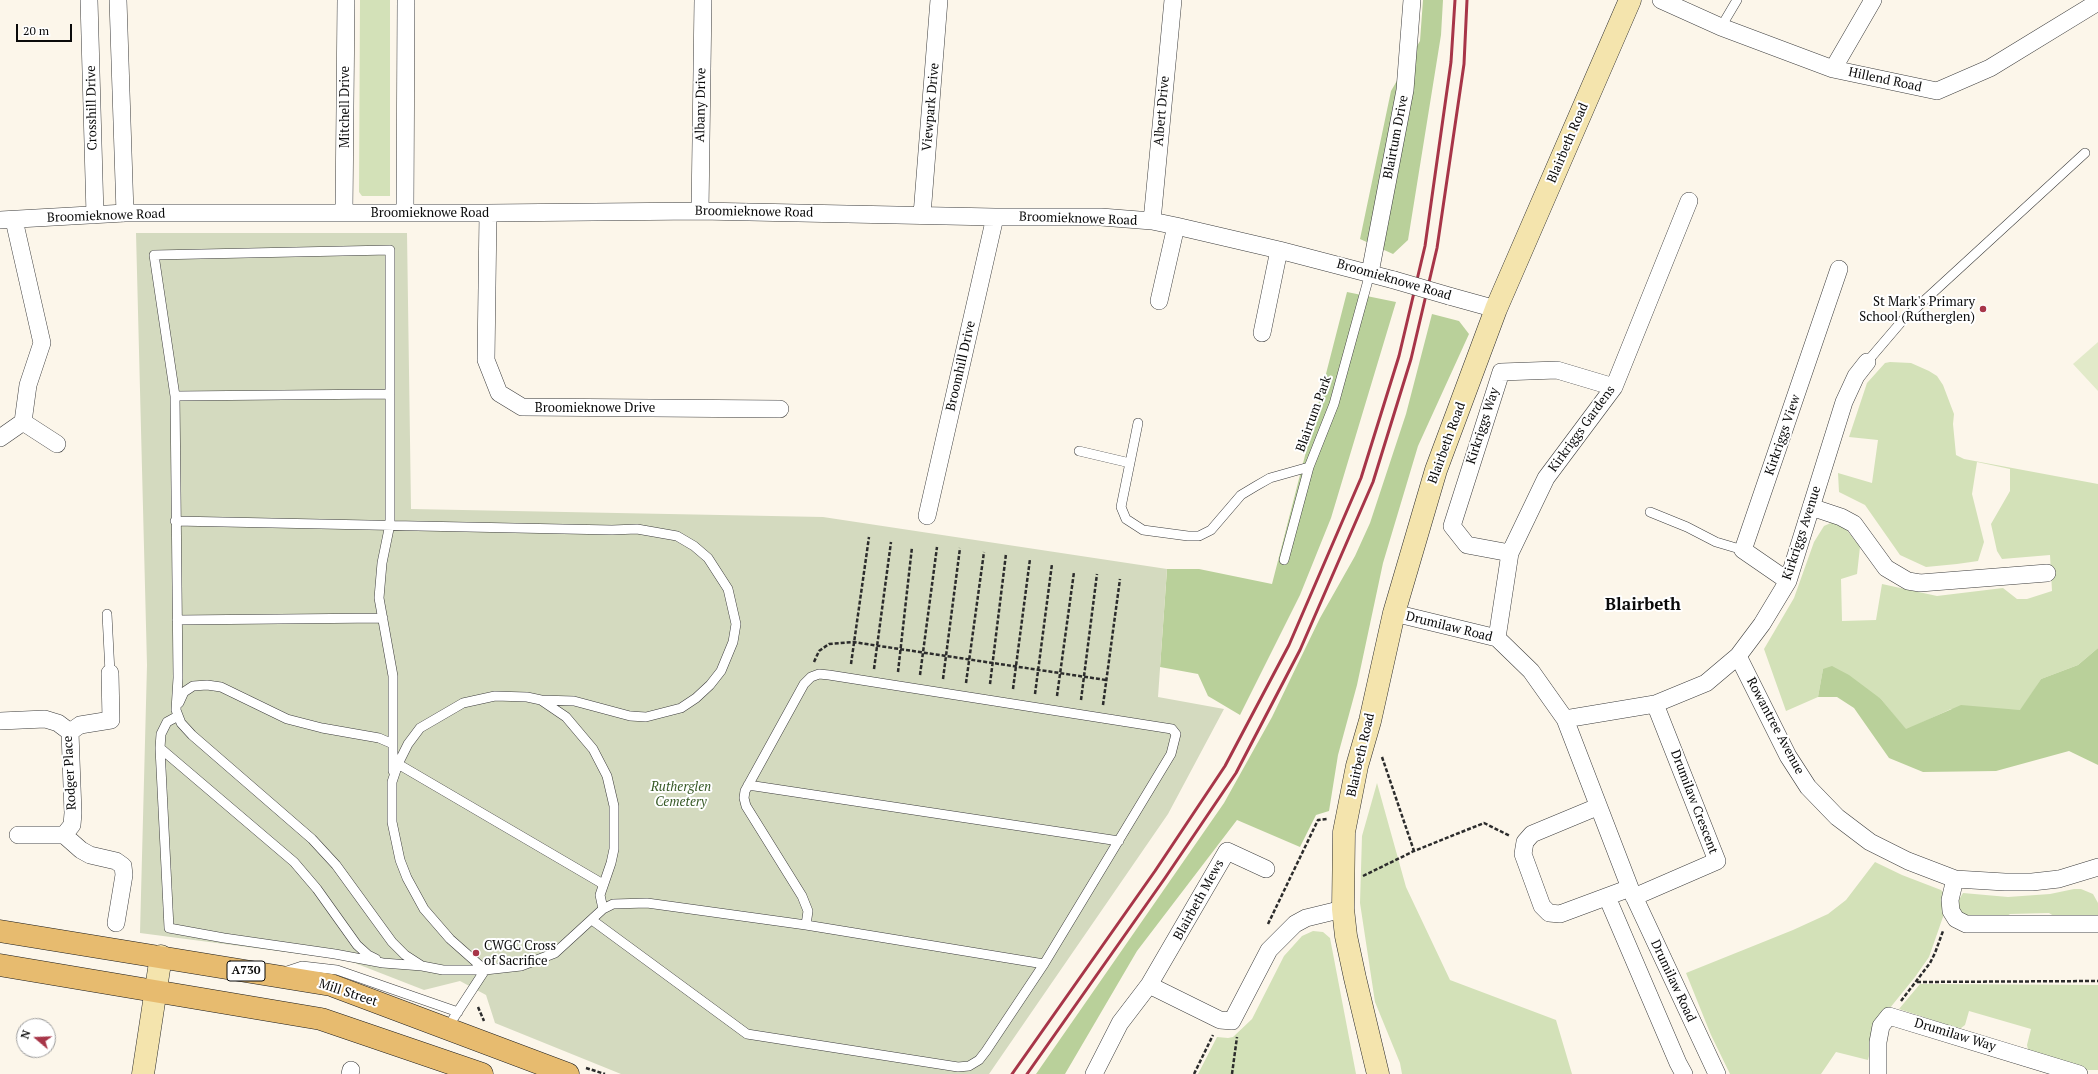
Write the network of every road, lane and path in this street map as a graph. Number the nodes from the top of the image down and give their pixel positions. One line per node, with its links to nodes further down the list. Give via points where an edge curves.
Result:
1 (89, 0): 23 (street, Crosshill Drive)
2 (118, 0): 19 (street)
3 (346, 0): 20 (street, Mitchell Drive)
4 (406, 0): 21 (street)
5 (703, 0): 18 (street, Albany Drive)
6 (939, 0): 24 (street, Viewpark Drive)
7 (1173, 0): 27 (street, Albert Drive)
8 (1412, 0): 31 (street, Blairtum Drive, via 1405,90)
9 (1630, 0): 33 (main road, Blairbeth Road)
10 (1662, 0): 14 (street, Hillend Road)
11 (1737, 0): 14 (lane)
12 (1873, 0): 15 (street)
13 (2098, 2): 15 (street, Hillend Road, via 1990,68 1937,91)
14 (1721, 27): 15 (street, Hillend Road)
15 (1833, 69)
16 (2085, 153): 35 (lane, via 1902,321)
17 (1689, 201): 36 (street, Kirkriggs Gardens)
18 (700, 211): 22 (street, Broomieknowe Road); 24 (street, Broomieknowe Road)
19 (125, 213): 20 (street, Broomieknowe Road); 23 (street, Broomieknowe Road)
20 (344, 213): 21 (street, Broomieknowe Road)
21 (405, 213): 22 (street, Broomieknowe Road)
22 (488, 213): 39 (street, Broomieknowe Drive, via 486,360 499,393 522,407)
23 (94, 215): 26 (street, Broomieknowe Road)
24 (922, 215): 25 (street, Broomieknowe Road)
25 (995, 217): 27 (street, Broomieknowe Road, via 1101,217); 49 (street, Broomhill Drive)
26 (7, 220): 40 (street, via 42,343 28,385)
27 (1152, 221): 28 (street, Broomieknowe Road)
28 (1176, 226): 29 (street, Broomieknowe Road); 32 (street)
29 (1279, 250): 31 (street, Broomieknowe Road); 34 (street)
30 (1839, 269): 57 (street, Kirkriggs View)
31 (1370, 273): 33 (street, Broomieknowe Road, bridge); 46 (lane, Blairtum Park, via 1334,404)
32 (1159, 301)
33 (1496, 309): 69 (main road, Blairbeth Road, via 1436,470)
34 (1262, 333)
35 (1867, 362): 47 (street, Kirkriggs Avenue, via 1856,376 1844,402)
36 (1614, 386): 59 (street, Kirkriggs Gardens, via 1546,478); 59 (street, Kirkriggs Way, via 1557,370 1501,372 1452,526 1467,545)
37 (390, 394): 38 (lane); 38 (lane, via 390,250 154,255); 51 (lane)
38 (175, 396): 50 (lane)
39 (780, 408)
40 (23, 422): 42 (street); 43 (street)
41 (1138, 423): 45 (lane, Blairtum Park)
42 (0, 438)
43 (57, 444)
44 (1079, 451): 45 (lane)
45 (1130, 463): 46 (lane, Blairtum Park, via 1121,507 1126,519 1143,530 1188,536 1199,536 1212,530 1241,495 1270,478)
46 (1309, 467): 62 (lane)
47 (1812, 507): 65 (street, via 1854,524 1886,568 1908,581 1920,583); 68 (street, Kirkriggs Avenue)
48 (1650, 512): 57 (lane, via 1716,542)
49 (927, 516)
50 (175, 521): 51 (lane); 72 (lane)
51 (390, 524): 71 (lane, via 380,580 379,598); 98 (lane, via 658,531 677,536 708,558 728,589 736,624 733,642 721,671 696,698 681,708 646,717 630,716 574,701)
52 (869, 537): 74 (path)
53 (891, 542): 75 (path)
54 (912, 547): 76 (path)
55 (937, 547): 77 (path)
56 (960, 548): 78 (path)
57 (1743, 550): 68 (street)
58 (984, 552): 80 (path)
59 (1510, 553): 73 (street, Kirkriggs Gardens)
60 (1006, 554): 81 (path)
61 (1030, 559): 83 (path)
62 (1284, 560)
63 (1052, 564): 85 (path)
64 (1074, 572): 88 (path)
65 (2047, 573)
66 (1097, 574): 91 (path)
67 (1120, 579): 92 (path)
68 (1788, 581): 79 (street, Kirkriggs Avenue, via 1762,624)
69 (1394, 613): 73 (street, Drumilaw Road); 123 (main road, Blairbeth Road, via 1370,721 1357,766 1344,832)
70 (107, 614): 87 (lane)
71 (383, 618): 72 (lane); 107 (lane, via 393,676)
72 (178, 620): 102 (lane)
73 (1497, 638): 104 (street, Drumilaw Road, via 1531,671)
74 (853, 642): 75 (path); 82 (path); 90 (path, via 829,644 820,651)
75 (877, 646): 76 (path); 84 (path)
76 (900, 649): 77 (path); 86 (path)
77 (923, 653): 78 (path); 89 (path)
78 (946, 656): 80 (path); 96 (path)
79 (1738, 656): 100 (street, Kirkriggs Avenue, via 1706,683); 121 (street, Rowantree Avenue, via 1788,756 1808,787 1837,817 1870,842 1908,861)
80 (969, 660): 81 (path); 93 (path)
81 (993, 663): 83 (path); 94 (path)
82 (851, 664)
83 (1016, 667): 85 (path); 95 (path)
84 (874, 669)
85 (1038, 670): 88 (path); 101 (path)
86 (898, 672)
87 (110, 673): 106 (street, via 111,720 80,725)
88 (1061, 674): 91 (path); 97 (path)
89 (920, 675)
90 (811, 677): 96 (lane, via 819,674); 112 (lane, via 804,684)
91 (1084, 677): 92 (path); 99 (path)
92 (1106, 680): 103 (path)
93 (966, 682)
94 (990, 684)
95 (1013, 689)
96 (941, 693): 101 (lane)
97 (1057, 696)
98 (541, 700): 110 (lane, via 527,696 496,696 463,703 420,728); 122 (lane, via 566,717 585,737 607,776 614,806 615,835 611,863)
99 (1081, 700)
100 (1656, 704): 104 (street, Kirkriggs Avenue); 124 (street, Drumilaw Crescent, via 1717,861)
101 (1034, 708): 103 (lane)
102 (177, 713): 107 (lane, via 184,692 193,686 207,685 232,692 287,719 379,738); 108 (lane, via 167,722 161,734); 138 (lane, via 181,723 192,735 312,840 336,865 392,942 405,955)
103 (1101, 718): 116 (lane, via 1172,729 1176,734 1171,754)
104 (1565, 719): 113 (street, Drumilaw Road)
105 (0, 721): 106 (street, Rodger Place, via 45,720 58,723)
106 (70, 732): 115 (street, Rodger Place, via 73,813 72,825)
107 (393, 744): 111 (lane)
108 (160, 748): 135 (lane, via 294,862 357,945 368,955); 135 (lane, via 168,928)
109 (1380, 750): 118 (path)
110 (398, 764): 111 (lane); 122 (lane)
111 (392, 782): 139 (lane, via 392,822 400,860 407,878 424,908 450,939)
112 (748, 785): 116 (lane); 132 (lane, via 744,798 746,806 802,896 808,911)
113 (1597, 807): 117 (street, via 1532,834); 124 (street, Drumilaw Road)
114 (18, 835): 115 (street)
115 (64, 835): 130 (street, via 90,855 116,861 123,866 124,875)
116 (1119, 841): 136 (lane)
117 (1525, 842): 118 (path, via 1484,823); 125 (street, via 1523,854 1542,906 1550,913 1560,914)
118 (1414, 851): 123 (path)
119 (2098, 867): 121 (street, Rowantree Avenue, via 2059,878 2032,882)
120 (1266, 869): 142 (street, Blairbeth Mews, via 1226,851)
121 (1955, 878): 128 (street, via 1950,900)
122 (603, 884): 126 (lane, via 600,895)
123 (1344, 885): 127 (main road, Blairbeth Road)
124 (1632, 892): 125 (street); 155 (street, Drumilaw Road)
125 (1607, 897): 154 (street, Drumilaw Road)
126 (603, 909): 129 (lane); 132 (lane, via 613,904 647,903)
127 (1343, 909): 145 (street, via 1306,918 1295,924 1269,950); 153 (main road, Blairbeth Road, via 1352,964)
128 (1951, 911): 131 (street, via 1956,919 1966,924); 141 (path, via 1946,917 1935,953)
129 (592, 920): 136 (lane, via 747,1034 958,1067 969,1066 986,1052); 139 (lane, via 555,952 522,966)
130 (116, 923)
131 (2098, 924)
132 (806, 925): 136 (lane)
133 (0, 931): 134 (main road, Mill Street / A730)
134 (161, 956): 143 (main road); 146 (main road, Mill Street / A730, via 331,985)
135 (390, 964): 138 (lane)
136 (1044, 964)
137 (0, 965): 143 (main road)
138 (422, 966): 139 (lane, via 443,970)
139 (485, 970): 146 (lane)
140 (2098, 981): 141 (path)
141 (1917, 982): 144 (path)
142 (1149, 986): 145 (street); 151 (street, Blairbeth Mews, via 1120,1023)
143 (155, 991): 147 (main road, via 320,1019); 148 (main road)
144 (1889, 1016): 156 (street, via 1881,1026); 157 (street, Drumilaw Way)
145 (1226, 1021): 152 (path, via 1237,1034)
146 (455, 1022): 147 (main road); 150 (main road, Mill Street / A730)
147 (459, 1066): 149 (main road)
148 (143, 1074)
149 (482, 1074)
150 (568, 1074)
151 (1094, 1074)
152 (1232, 1074)
153 (1378, 1074)
154 (1684, 1074)
155 (1717, 1074)
156 (1878, 1074)
157 (2079, 1074)

